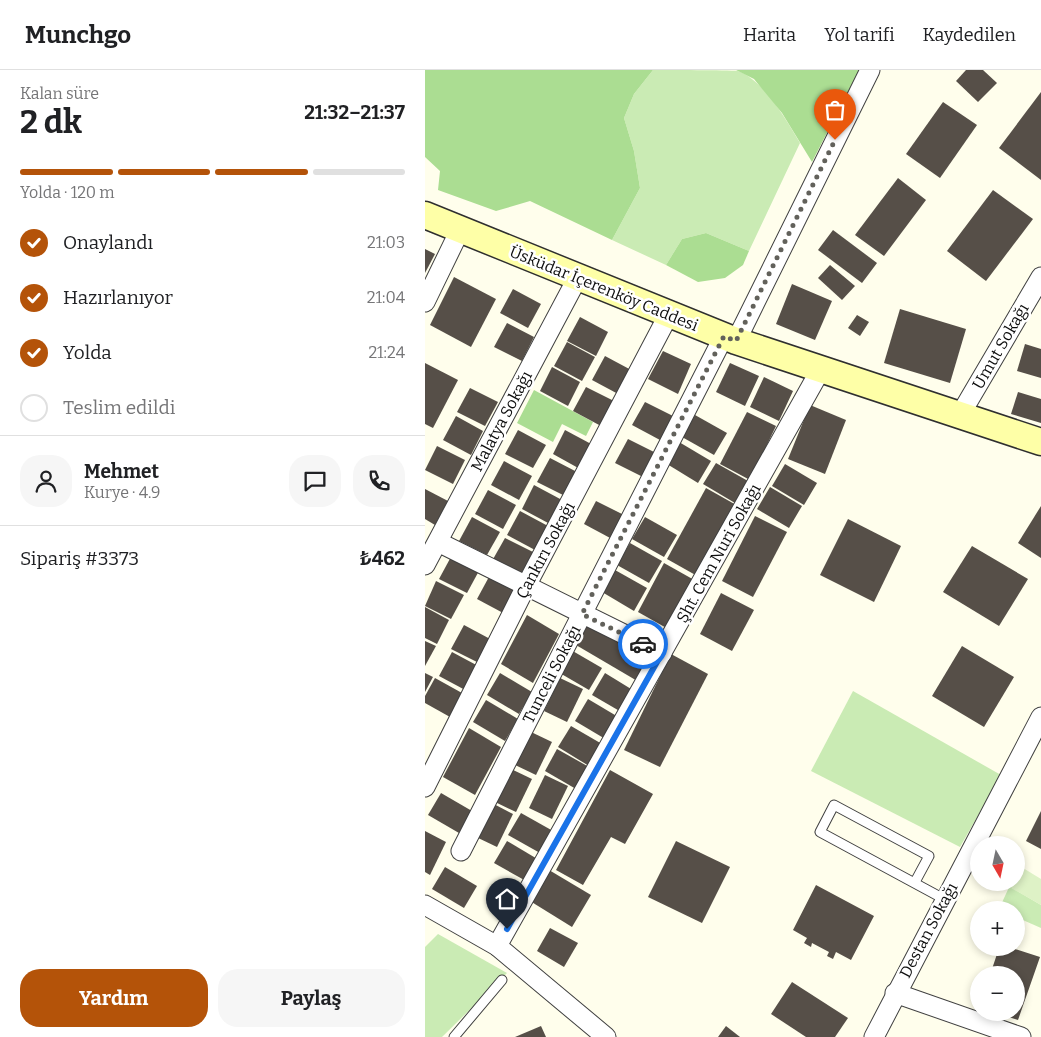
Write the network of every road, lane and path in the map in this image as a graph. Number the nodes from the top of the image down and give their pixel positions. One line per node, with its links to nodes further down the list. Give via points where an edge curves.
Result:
1 (870, 70): 8 (street, Tunceli Sokağı)
2 (425, 216): 3 (main road, Üsküdar İçerenköy Caddesi)
3 (461, 230): 5 (main road, Üsküdar İçerenköy Caddesi); 6 (street)
4 (1041, 276): 10 (street, Umut Sokağı)
5 (577, 277): 7 (main road, Üsküdar İçerenköy Caddesi); 12 (street, Malatya Sokağı)
6 (425, 302)
7 (669, 314): 8 (main road, Üsküdar İçerenköy Caddesi); 14 (street, Çankırı Sokağı)
8 (730, 338): 9 (main road, Üsküdar İçerenköy Caddesi); 15 (street, Tunceli Sokağı)
9 (821, 369): 10 (main road, Üsküdar İçerenköy Caddesi); 16 (street, Şht. Cem Nuri Sokağı)
10 (960, 415): 11 (main road, Üsküdar İçerenköy Caddesi)
11 (1041, 442)
12 (438, 542): 13 (street, Malatya Sokağı); 14 (street)
13 (425, 565)
14 (526, 586): 15 (street); 19 (street, Çankırı Sokağı)
15 (582, 614): 16 (street); 20 (street, Tunceli Sokağı)
16 (662, 653): 24 (street, Şht. Cem Nuri Sokağı)
17 (1041, 717): 18 (street, Destan Sokağı)
18 (1036, 737): 22 (street, Destan Sokağı)
19 (425, 788)
20 (461, 851)
21 (915, 882): 21 (lane, via 820,832 834,805 929,856); 22 (lane)
22 (944, 899): 26 (street, Destan Sokağı)
23 (425, 905): 24 (street)
24 (497, 946): 28 (street)
25 (501, 980): 27 (lane)
26 (895, 994): 29 (street, Destan Sokağı); 30 (street)
27 (454, 1037)
28 (606, 1037)
29 (874, 1037)
30 (1021, 1037)

